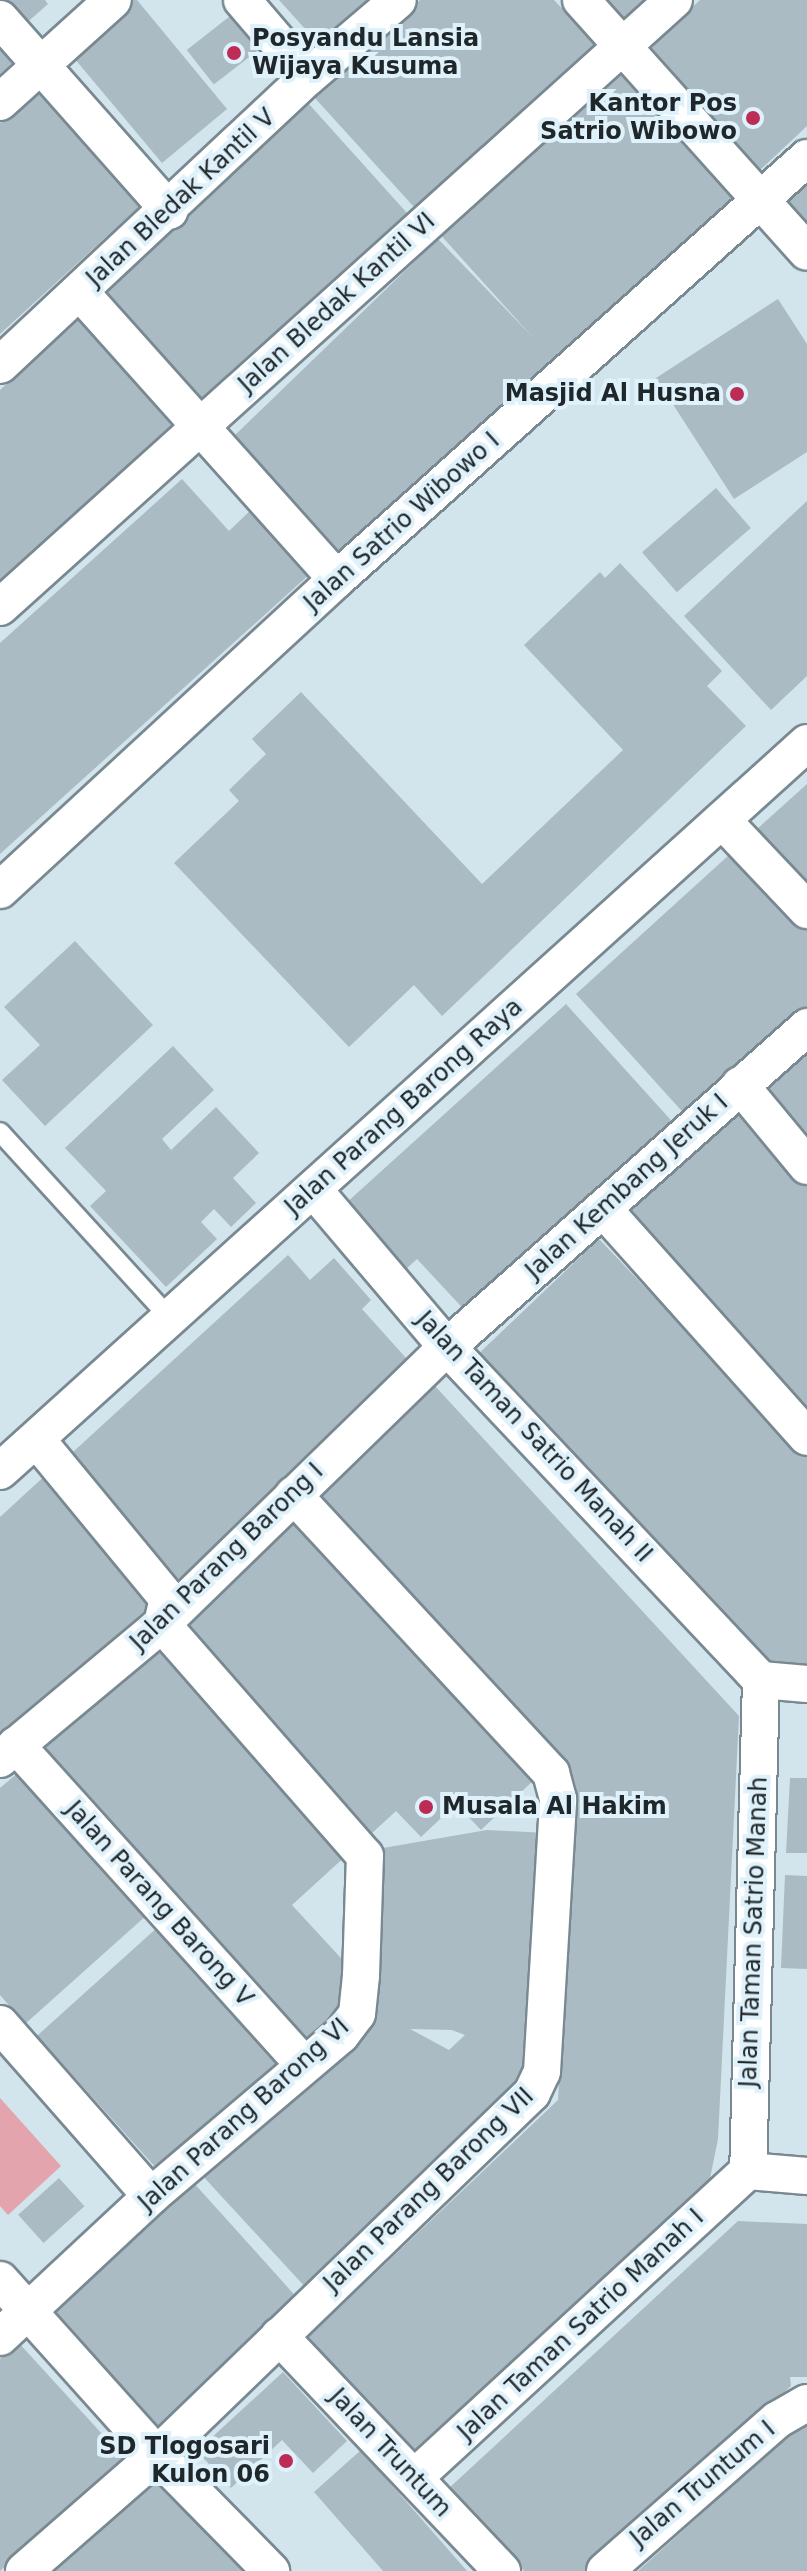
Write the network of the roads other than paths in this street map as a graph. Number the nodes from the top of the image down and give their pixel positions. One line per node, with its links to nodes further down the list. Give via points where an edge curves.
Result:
1 (113, 0): 8 (street)
2 (242, 0): 9 (street)
3 (398, 0): 9 (street, Jalan Bledak Kantil V)
4 (581, 0): 7 (street)
5 (674, 0): 7 (street, Jalan Bledak Kantil VI)
6 (0, 19): 8 (street)
7 (625, 44): 12 (street); 17 (street, Jalan Bledak Kantil VI)
8 (42, 65): 10 (street); 13 (street)
9 (308, 77): 13 (street, Jalan Bledak Kantil V)
10 (0, 102)
11 (807, 158): 12 (street, Jalan Satrio Wibowo I)
12 (763, 200): 14 (street); 18 (street, Jalan Satrio Wibowo I)
13 (170, 211): 15 (street, Jalan Bledak Kantil V)
14 (807, 252)
15 (80, 292): 16 (street, Jalan Bledak Kantil V); 17 (street)
16 (0, 365)
17 (199, 428): 18 (street); 19 (street, Jalan Bledak Kantil VI)
18 (337, 579): 22 (street, Jalan Satrio Wibowo I)
19 (0, 607)
20 (807, 743): 21 (street, Jalan Parang Barong Raya)
21 (722, 820): 23 (street); 28 (street, Jalan Parang Barong Raya)
22 (0, 890)
23 (807, 910)
24 (807, 1027): 25 (street, Jalan Kembang Jeruk I)
25 (740, 1085): 27 (street); 29 (street, Jalan Kembang Jeruk I)
26 (0, 1132): 30 (lane)
27 (807, 1166)
28 (313, 1189): 30 (street, Jalan Parang Barong Raya); 31 (street, Jalan Taman Satrio Manah II)
29 (605, 1211): 31 (street, Jalan Kembang Jeruk I); 32 (street)
30 (170, 1318): 33 (street, Jalan Parang Barong Raya)
31 (447, 1347): 35 (street, Jalan Parang Barong I); 37 (street, Jalan Taman Satrio Manah II)
32 (807, 1437)
33 (36, 1439): 34 (street, Jalan Parang Barong Raya); 36 (street, via 168,1599)
34 (0, 1471)
35 (294, 1495): 36 (street, Jalan Parang Barong I); 47 (street, Jalan Parang Barong VII, via 536,1755 551,1773 558,1799 547,2036 538,2084)
36 (162, 1624): 39 (street, Jalan Parang Barong I); 41 (street, Jalan Parang Barong VI, via 365,1856 357,2014 341,2035)
37 (761, 1680): 38 (street); 42 (street, Jalan Taman Satrio Manah)
38 (807, 1684)
39 (8, 1752): 41 (street, Jalan Parang Barong V)
40 (0, 2024): 44 (street)
41 (302, 2063): 44 (street, Jalan Parang Barong VI)
42 (748, 2171): 43 (street); 51 (street, Jalan Taman Satrio Manah I)
43 (807, 2176)
44 (151, 2196): 46 (street, Jalan Parang Barong VI)
45 (0, 2280): 46 (street)
46 (28, 2313): 48 (street, Jalan Parang Barong VI); 50 (street)
47 (279, 2336): 50 (street, Jalan Parang Barong VII); 51 (street, Jalan Truntum)
48 (0, 2337)
49 (807, 2403): 55 (street, Jalan Truntum I, via 766,2430)
50 (157, 2455): 52 (street, Jalan Parang Barong VII); 53 (street)
51 (414, 2478): 54 (street, Jalan Truntum)
52 (24, 2571)
53 (271, 2571)
54 (502, 2571)
55 (605, 2571)

